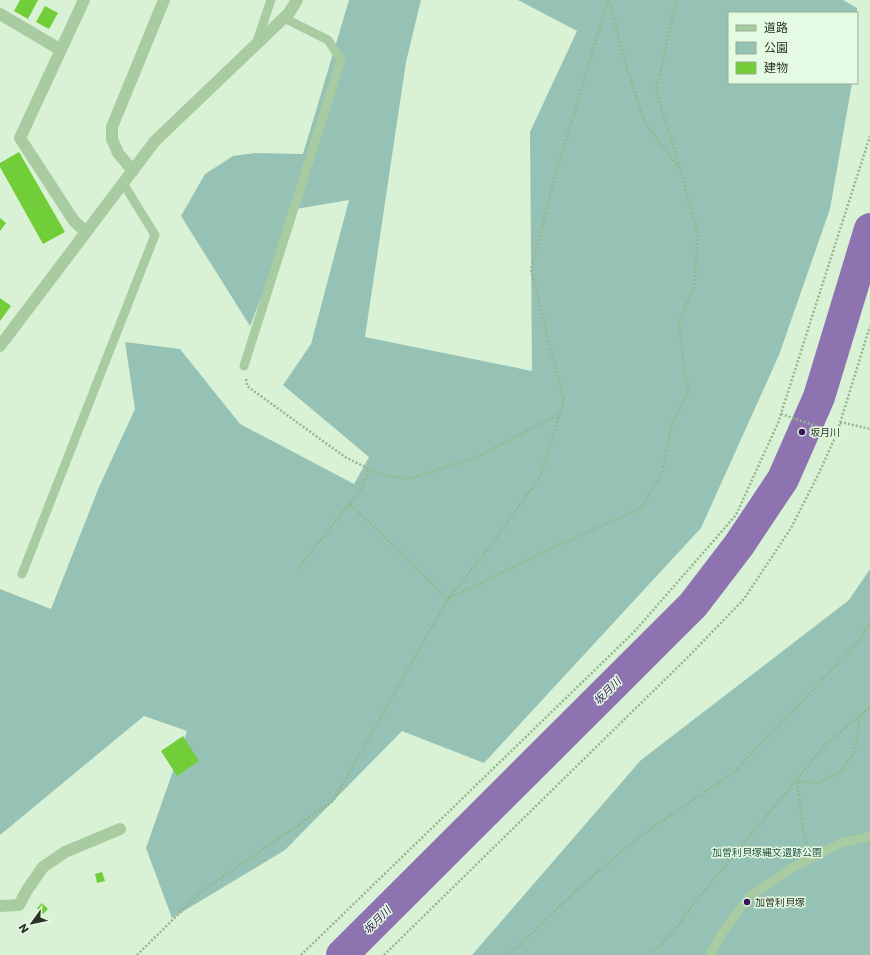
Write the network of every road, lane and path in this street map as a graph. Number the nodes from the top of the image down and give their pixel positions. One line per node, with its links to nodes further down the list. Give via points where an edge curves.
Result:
1 (84, 0): 10 (street)
2 (164, 0): 13 (street, via 112,126 112,139 118,152)
3 (271, 0): 9 (lane)
4 (297, 0): 8 (street)
5 (608, 0): 12 (path, via 644,122); 19 (path, via 550,194 531,270 564,401)
6 (677, 0): 12 (path, via 656,91)
7 (0, 14): 10 (street)
8 (284, 18): 9 (street); 18 (lane, via 328,40 340,60)
9 (256, 45): 13 (street, via 155,141)
10 (61, 50): 15 (street, via 20,138 74,221)
11 (870, 136): 20 (path)
12 (680, 169): 28 (path, via 698,234 694,288 679,322 689,391 672,423 662,474 641,508)
13 (133, 171): 14 (street)
14 (124, 183): 15 (street); 27 (lane, via 155,235)
15 (86, 232): 17 (street)
16 (870, 326): 21 (path)
17 (0, 346)
18 (244, 366): 24 (path, via 247,386 345,457)
19 (560, 414): 24 (path, via 475,458 407,479 380,474); 28 (path, via 540,477 489,548)
20 (780, 414): 23 (path); 38 (path, via 736,515 634,632)
21 (840, 423): 22 (path); 23 (path)
22 (870, 429)
23 (837, 434): 39 (path, via 791,528 744,598 688,657)
24 (369, 469): 25 (path, via 361,489)
25 (350, 504): 26 (path); 28 (path)
26 (298, 569)
27 (22, 574)
28 (448, 599): 37 (path, via 333,801 202,891)
29 (870, 624): 40 (path, via 854,647 734,772 640,836)
30 (870, 707): 31 (path)
31 (860, 716): 32 (path, via 827,743); 32 (path, via 853,754 840,772 818,783)
32 (797, 781): 35 (path, via 803,830); 41 (path, via 677,927 661,945)
33 (120, 829): 36 (street, via 65,852 43,867 19,905)
34 (870, 836): 35 (lane, via 841,843)
35 (811, 858): 42 (lane, via 750,896 722,932)
36 (0, 906)
37 (137, 955)
38 (301, 955)
39 (384, 955)
40 (506, 955)
41 (647, 955)
42 (710, 955)

